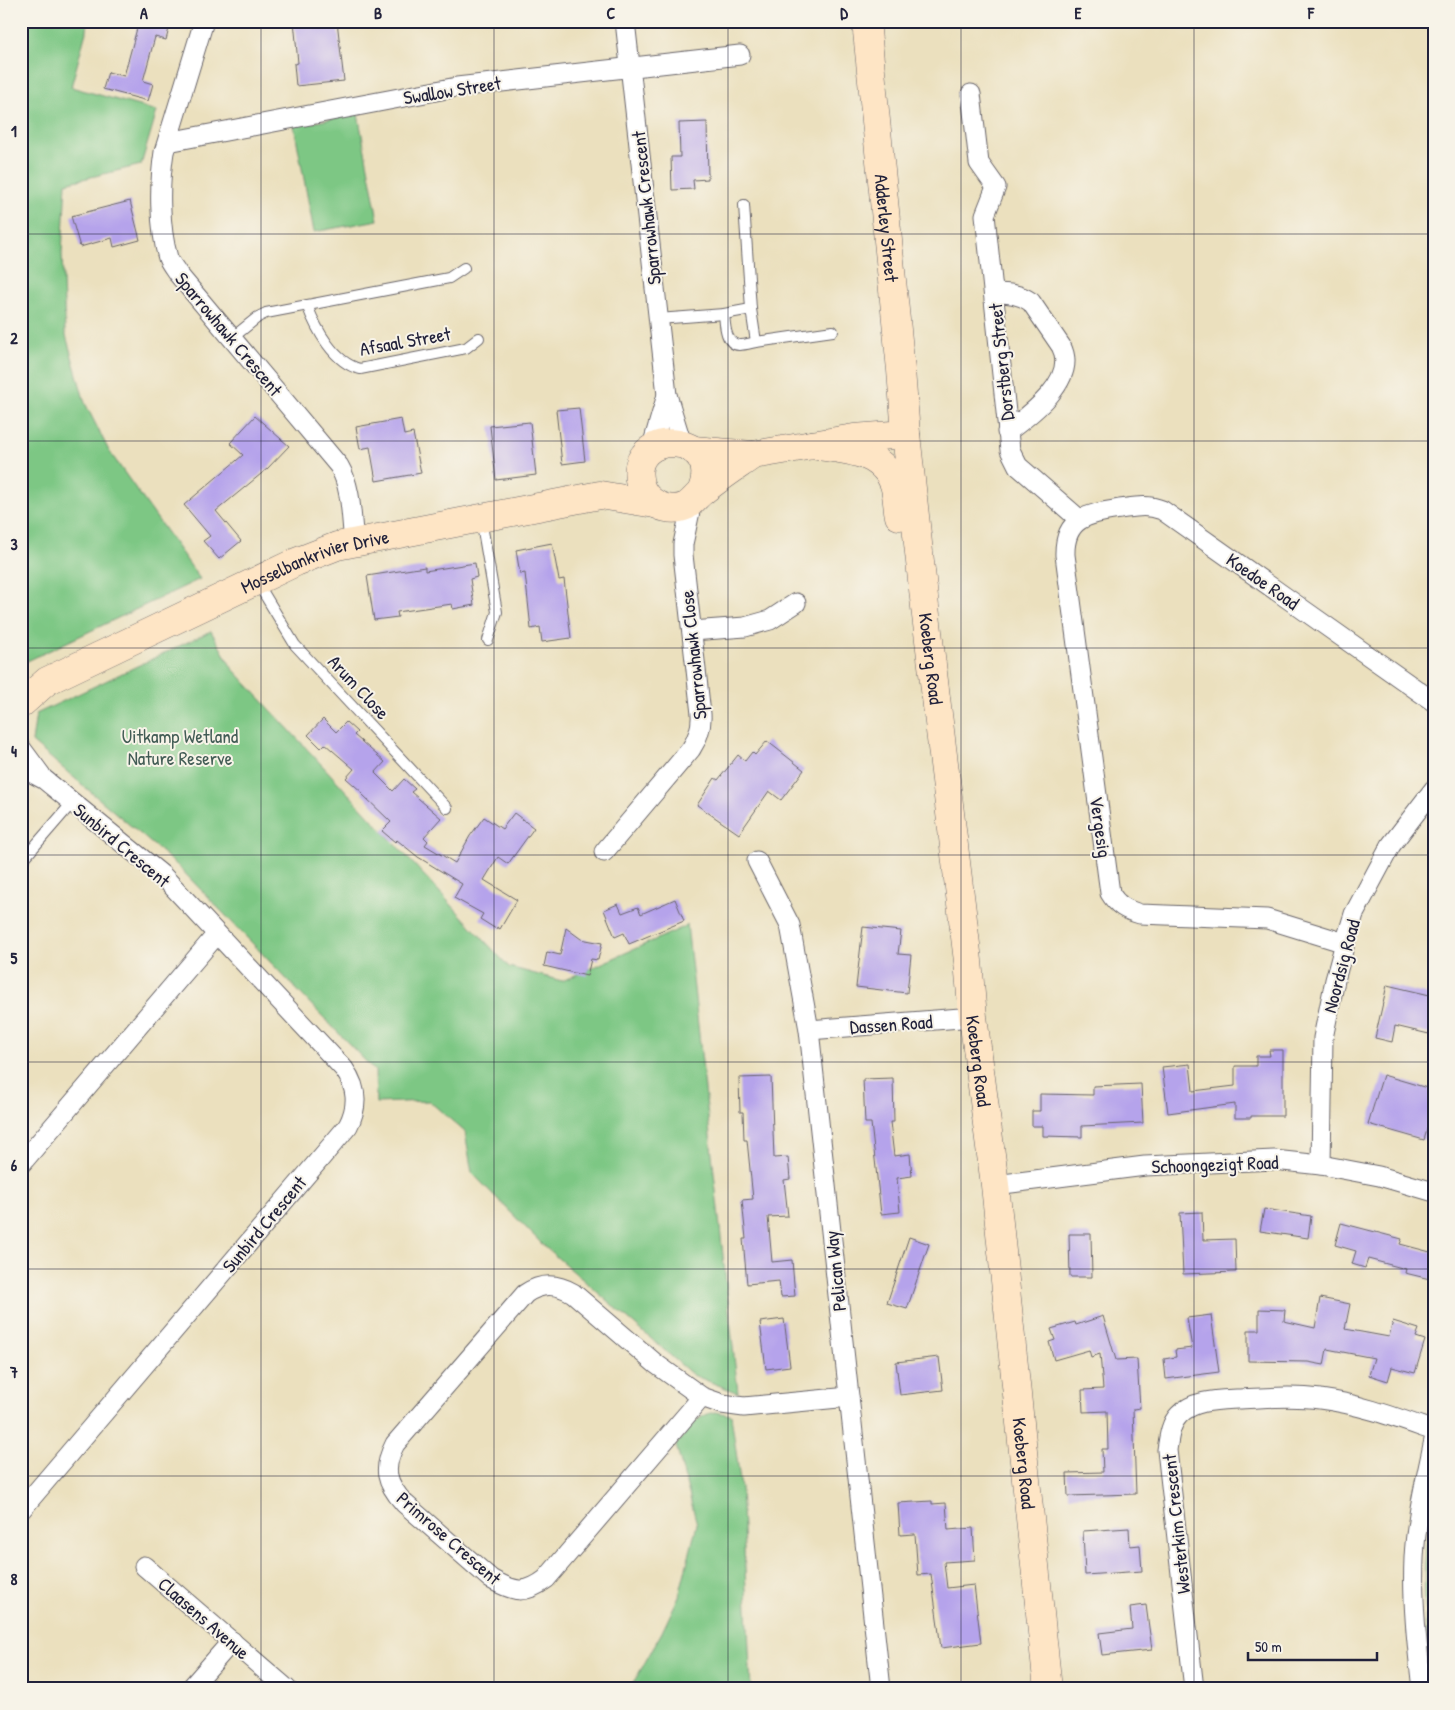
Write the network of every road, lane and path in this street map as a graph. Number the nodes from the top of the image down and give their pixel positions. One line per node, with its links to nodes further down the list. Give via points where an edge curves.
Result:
1 (204, 21): 7 (street, Sparrowhawk Crescent)
2 (625, 21): 5 (street, Sparrowhawk Crescent)
3 (866, 21): 21 (main road, Adderley Street)
4 (740, 55): 5 (street, Swallow Street)
5 (631, 67): 7 (street, Swallow Street, via 457,87); 14 (street, Sparrowhawk Crescent)
6 (971, 94): 10 (street, Dorstberg Street, via 979,163 996,187 985,215)
7 (168, 142): 16 (street, Sparrowhawk Crescent, via 160,173 163,230 169,259)
8 (744, 205): 12 (lane)
9 (464, 268): 11 (lane, via 449,278)
10 (994, 293): 20 (street, Dorstberg Street); 20 (street, Dorstberg Street, via 1018,295 1031,302 1061,346 1066,359 1062,377 1047,396 1030,415)
11 (307, 305): 16 (lane, via 266,313); 17 (lane, Afsaal Street, via 314,325 342,361 360,369 466,348)
12 (751, 309): 13 (lane); 18 (lane)
13 (724, 314): 14 (lane); 18 (lane, via 727,336 731,341 740,345)
14 (658, 319): 19 (street, Sparrowhawk Crescent)
15 (833, 332): 18 (lane)
16 (232, 338): 31 (street, Sparrowhawk Crescent, via 339,466 347,488)
17 (479, 338)
18 (756, 342)
19 (667, 395): 23 (street, Sparrowhawk Crescent); 25 (street, Sparrowhawk Crescent)
20 (1007, 432): 30 (street, Dorstberg Street, via 1010,450 1018,466)
21 (906, 434): 22 (main road, Mosselbankrivier Drive); 35 (main road, Koeberg Road)
22 (810, 445): 24 (main road, Mosselbankrivier Drive); 35 (main road, via 857,452 887,470 894,487 910,592 913,599)
23 (687, 447): 24 (main road, Mosselbankrivier Drive); 25 (main road, Mosselbankrivier Drive, via 669,442 656,446); 27 (main road, via 698,455 705,470)
24 (753, 455): 27 (main road, Mosselbankrivier Drive)
25 (646, 456): 26 (main road, Mosselbankrivier Drive); 28 (main road, via 639,471 640,486)
26 (600, 495): 28 (main road, Mosselbankrivier Drive); 29 (main road, Mosselbankrivier Drive)
27 (696, 497): 28 (main road, Mosselbankrivier Drive, via 680,508); 32 (street, Sparrowhawk Close)
28 (660, 506): 32 (street, Sparrowhawk Close)
29 (480, 518): 31 (main road, Mosselbankrivier Drive); 37 (lane, via 497,612)
30 (1079, 519): 39 (street, Koedoe Road, via 1095,513 1142,506 1162,510); 51 (street, Vergesig, via 1068,535 1065,556 1110,893 1115,901 1140,914 1267,919)
31 (354, 542): 33 (main road, Mosselbankrivier Drive, via 316,554)
32 (683, 544): 36 (street, Sparrowhawk Close)
33 (256, 581): 38 (main road, Mosselbankrivier Drive); 46 (lane, Arum Close, via 295,645)
34 (796, 603): 36 (street, via 770,620 745,627)
35 (925, 608): 52 (main road, Koeberg Road)
36 (692, 631): 47 (street, Sparrowhawk Close, via 701,714 698,736 691,749)
37 (488, 640)
38 (34, 683): 40 (main road, Mosselbankrivier Drive)
39 (1434, 702)
40 (21, 704)
41 (21, 748): 43 (street, Sunbird Crescent)
42 (21, 767): 43 (street, Sunbird Crescent)
43 (45, 780): 45 (street, Sunbird Crescent)
44 (1434, 789): 51 (street, Noordsig Road, via 1391,845 1354,914)
45 (72, 803): 49 (lane); 50 (street, Sunbird Crescent, via 162,876)
46 (447, 808)
47 (604, 852)
48 (757, 861): 53 (street, Pelican Way, via 790,925)
49 (21, 862)
50 (217, 934): 54 (street); 62 (street, Sunbird Crescent, via 344,1069 356,1098 352,1117 342,1133)
51 (1345, 943): 55 (street, Noordsig Road, via 1323,1038)
52 (973, 1017): 53 (street, Dassen Road); 56 (main road, Koeberg Road)
53 (809, 1030): 59 (street, Pelican Way)
54 (21, 1164)
55 (1321, 1165): 56 (street, Schoongezigt Road, via 1274,1160 1145,1166); 57 (street, Schoongezigt Road, via 1379,1176)
56 (995, 1185): 68 (main road, Koeberg Road)
57 (1434, 1192)
58 (702, 1397): 58 (street, Primrose Crescent, via 656,1364 573,1293 556,1286 538,1287 525,1294 395,1444 389,1455 387,1474 393,1491 404,1504 491,1579 513,1589 534,1588 546,1579); 59 (street, Primrose Crescent, via 744,1407)
59 (849, 1397): 67 (street, Pelican Way)
60 (1434, 1431): 69 (street, Westerkim Crescent, via 1371,1410 1320,1399 1280,1397 1206,1402 1179,1414 1173,1424 1167,1450)
61 (1434, 1440): 70 (street, via 1418,1519 1414,1558)
62 (21, 1510)
63 (144, 1566): 64 (street, Claasens Avenue)
64 (232, 1641): 65 (street); 66 (street, Claasens Avenue)
65 (190, 1689)
66 (287, 1689)
67 (881, 1689)
68 (1048, 1689)
69 (1194, 1689)
70 (1422, 1689)

